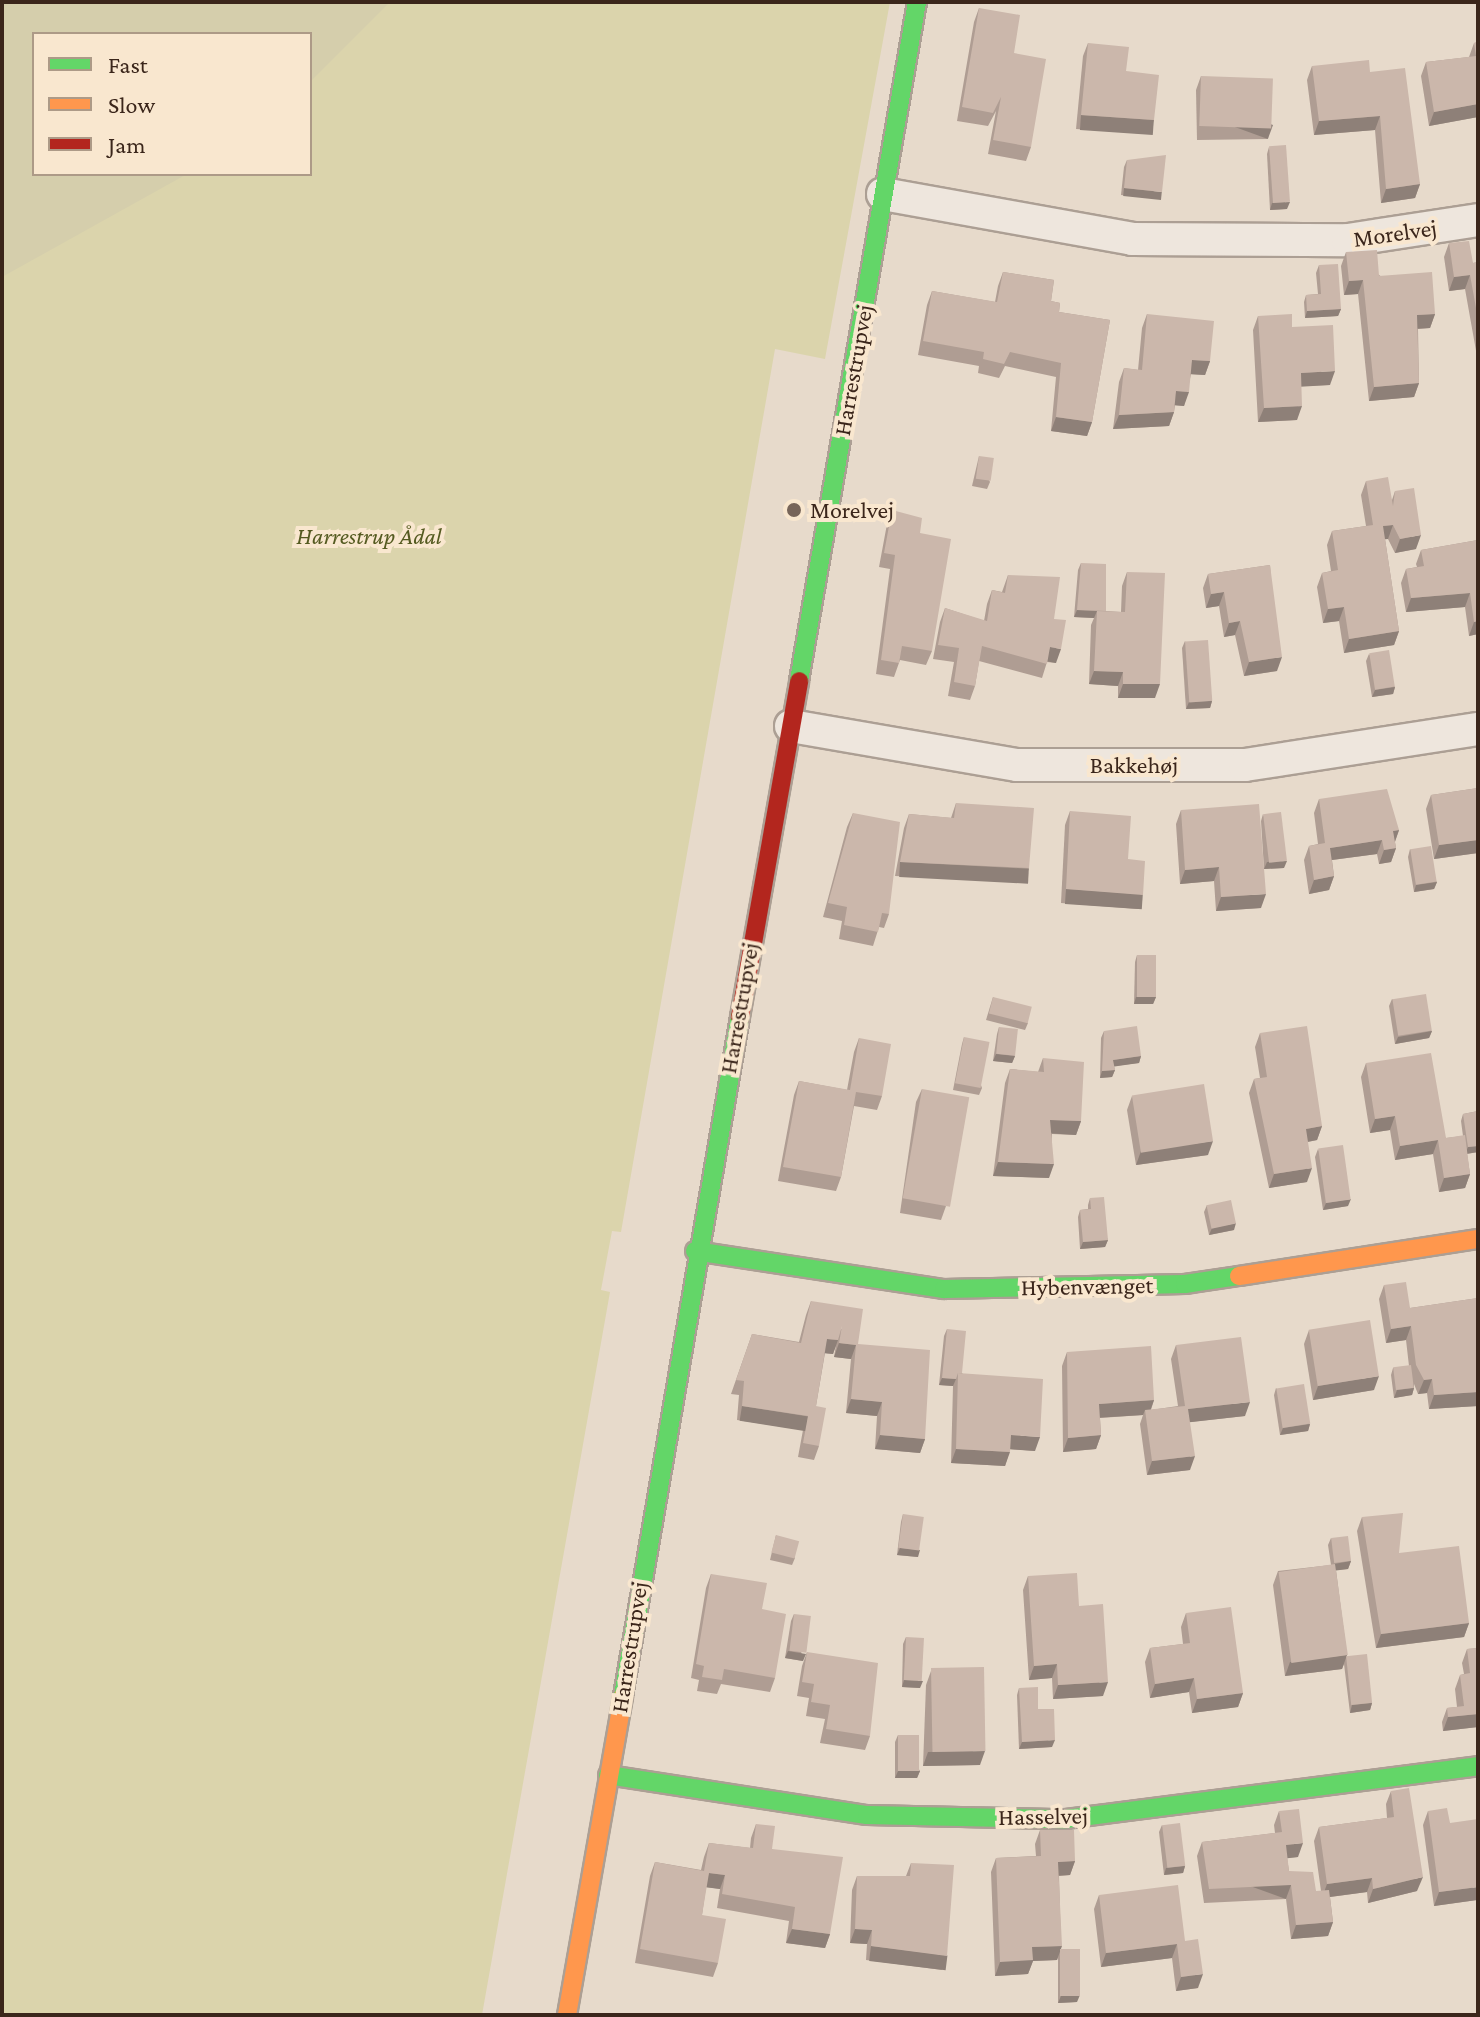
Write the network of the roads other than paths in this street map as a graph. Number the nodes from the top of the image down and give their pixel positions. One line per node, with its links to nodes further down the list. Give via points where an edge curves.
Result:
1 (917, 2): 2 (street, Harrestrupvej)
2 (883, 194): 3 (street, Morelvej, via 1132,239 1348,240); 4 (street, Harrestrupvej)
3 (1478, 220)
4 (791, 726): 5 (street, Bakkehøj, via 1017,765 1245,765); 7 (street, Harrestrupvej)
5 (1478, 729)
6 (1478, 1239): 7 (street, Hybenvænget, via 1185,1284 959,1288)
7 (695, 1251): 9 (street, Harrestrupvej)
8 (1478, 1766): 9 (street, Hasselvej, via 1066,1819 867,1815)
9 (608, 1775): 10 (street, Harrestrupvej)
10 (567, 2015)

